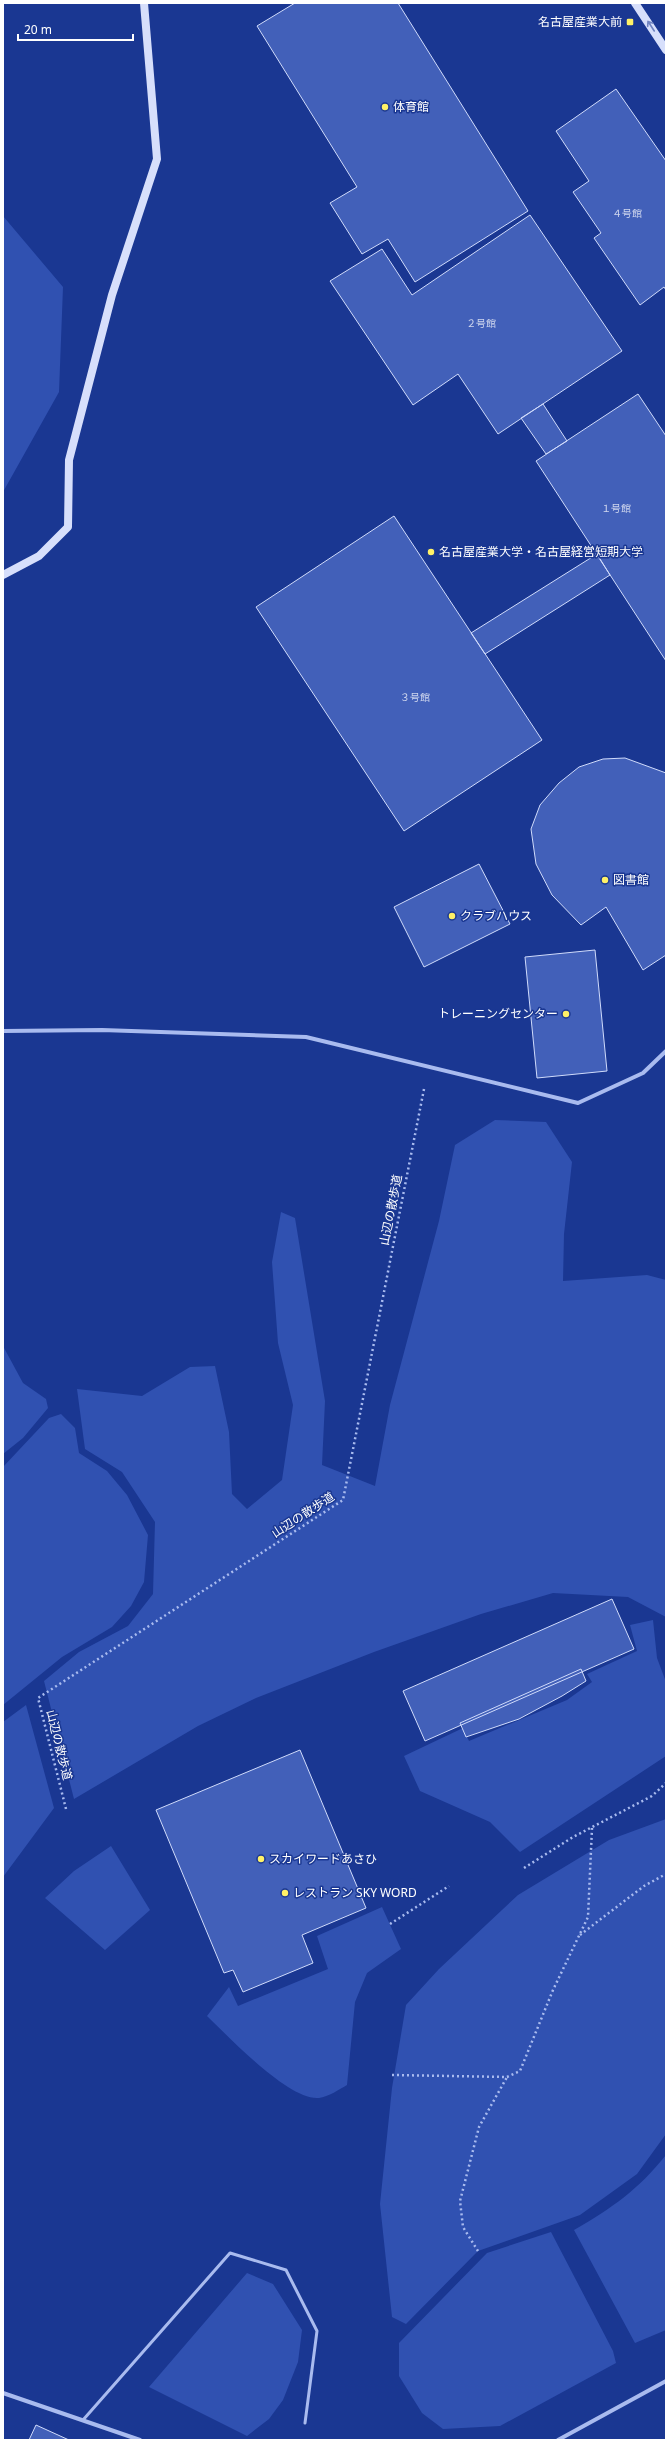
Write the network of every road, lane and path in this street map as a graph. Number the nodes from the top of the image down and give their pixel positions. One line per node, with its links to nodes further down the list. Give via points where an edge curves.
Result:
1 (144, 3): 4 (street, via 157,159 112,295 69,460 68,527 39,556)
2 (635, 3): 3 (street, one-way to 2)
3 (666, 50)
4 (3, 575)
5 (3, 1031): 7 (street, via 102,1030 306,1037)
6 (666, 1051): 7 (street, via 643,1073 578,1103)
7 (428, 1067): 9 (path, 山辺の散歩道, via 343,1500 38,1698)
8 (666, 1783): 11 (path, via 652,1796 573,1837)
9 (66, 1809)
10 (592, 1828): 15 (path, via 588,1917)
11 (524, 1868)
12 (666, 1874): 15 (path, via 644,1886)
13 (449, 1886): 14 (path)
14 (390, 1924)
15 (579, 1936): 17 (path, via 553,1990 520,2071)
16 (392, 2075): 17 (path)
17 (507, 2077): 18 (path, via 479,2127 460,2201 463,2226)
18 (478, 2251)
19 (666, 2382): 24 (street)
20 (3, 2393): 21 (street)
21 (83, 2420): 22 (lane, via 230,2253 286,2270 317,2331); 23 (street)
22 (305, 2423)
23 (140, 2440)
24 (558, 2440)

